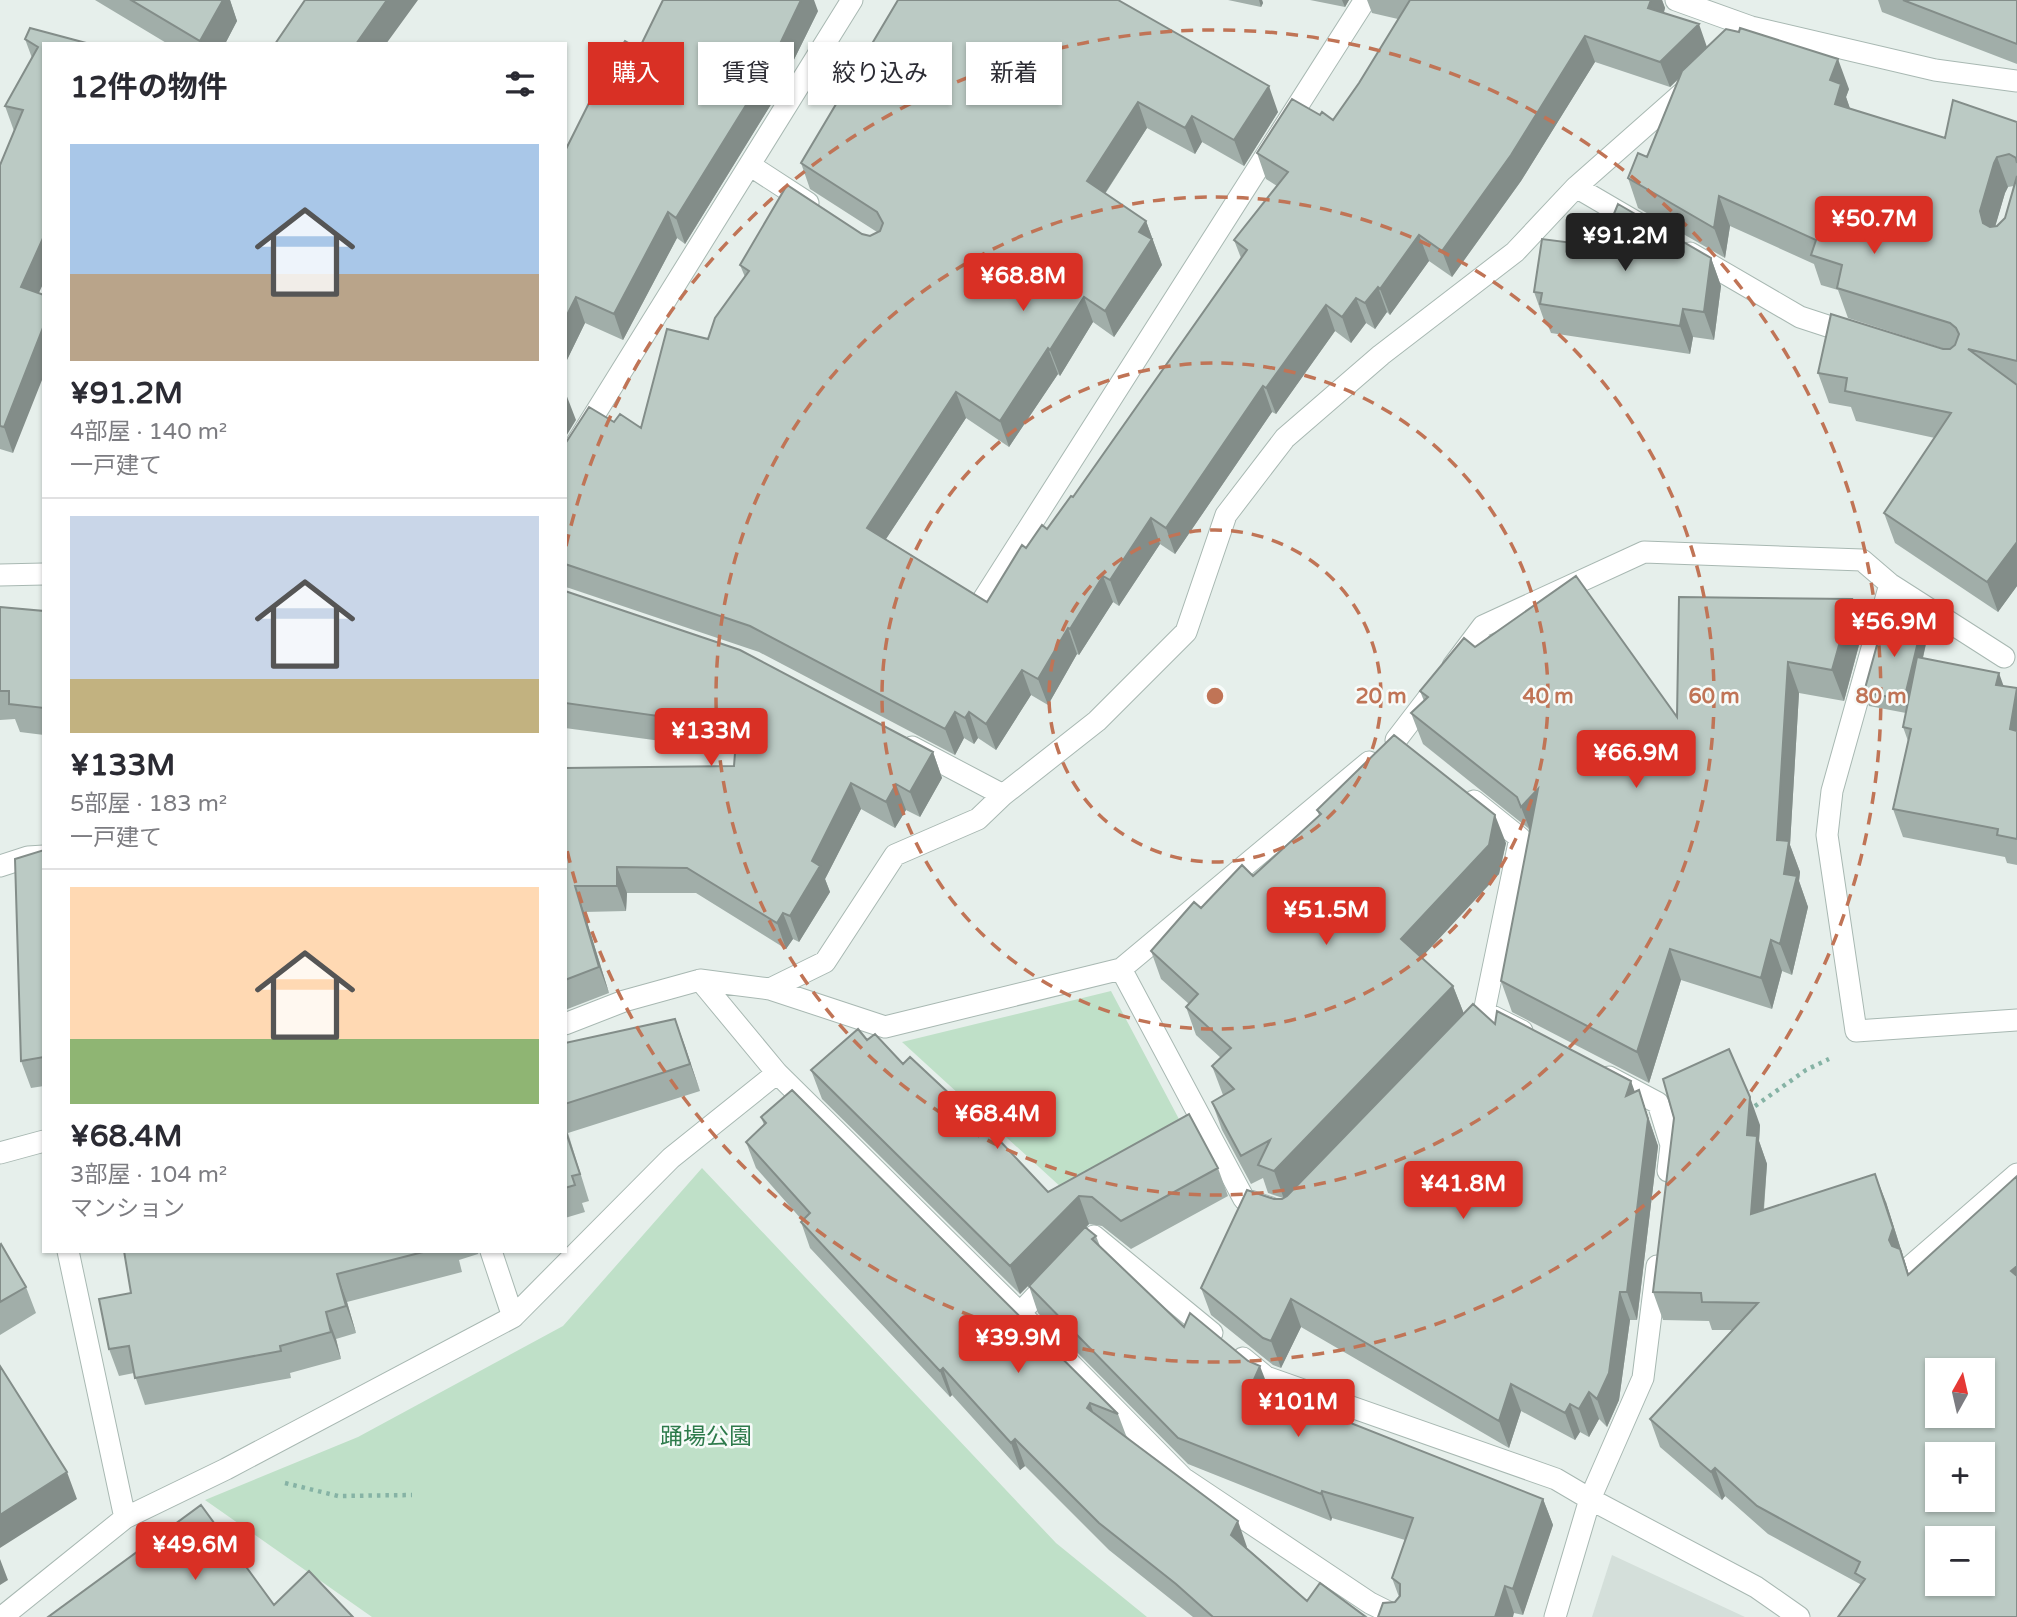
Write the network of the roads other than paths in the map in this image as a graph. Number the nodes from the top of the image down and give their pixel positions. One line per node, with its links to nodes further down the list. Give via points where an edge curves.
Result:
1 (852, 0): 8 (street)
2 (1365, 0): 16 (street)
3 (1676, 0): 4 (street)
4 (1751, 27): 5 (street); 7 (street, via 1935,71)
5 (1731, 46)
6 (1701, 75): 9 (street)
7 (2017, 81)
8 (751, 166): 10 (street); 12 (street)
9 (1576, 187): 11 (street, via 1800,317); 22 (street, via 1515,252 1381,355 1285,438 1226,515 1186,632 1097,721)
10 (821, 212)
11 (1879, 342)
12 (567, 459)
13 (42, 573): 14 (street)
14 (0, 575)
15 (1890, 584): 17 (street); 19 (street, via 1862,560 1644,552 1483,626); 29 (street, via 1832,791 1827,835 1856,1031)
16 (981, 603)
17 (2004, 657)
18 (897, 738): 22 (street)
19 (1396, 740): 20 (street); 25 (street)
20 (1417, 756)
21 (1458, 789): 28 (street, via 1520,838)
22 (1003, 795): 27 (street, via 978,819 895,855 825,962)
23 (42, 856): 24 (street)
24 (0, 866)
25 (1121, 969): 27 (street, via 885,1027); 39 (street, via 1244,1199)
26 (700, 980): 27 (street); 30 (street, via 624,1001); 34 (street)
27 (770, 989)
28 (1484, 1012): 31 (street); 32 (street)
29 (2017, 1020)
30 (567, 1023)
31 (1542, 1042)
32 (1447, 1050)
33 (1588, 1066): 38 (street, via 1658,1103 1671,1145)
34 (777, 1073): 44 (street); 45 (street, via 671,1158)
35 (42, 1142): 36 (street)
36 (0, 1153)
37 (2017, 1174): 43 (street)
38 (1666, 1186)
39 (1288, 1214)
40 (1660, 1241): 46 (street, via 1643,1378)
41 (68, 1253): 47 (street)
42 (492, 1253): 45 (street)
43 (1912, 1265)
44 (1020, 1313): 46 (street, via 1094,1236 1266,1377 1556,1479); 49 (street, via 1183,1478)
45 (513, 1317): 47 (street)
46 (1590, 1499): 50 (street); 51 (street, via 1756,1587)
47 (125, 1518): 48 (street)
48 (2, 1617)
49 (1398, 1617)
50 (1555, 1617)
51 (1799, 1617)

